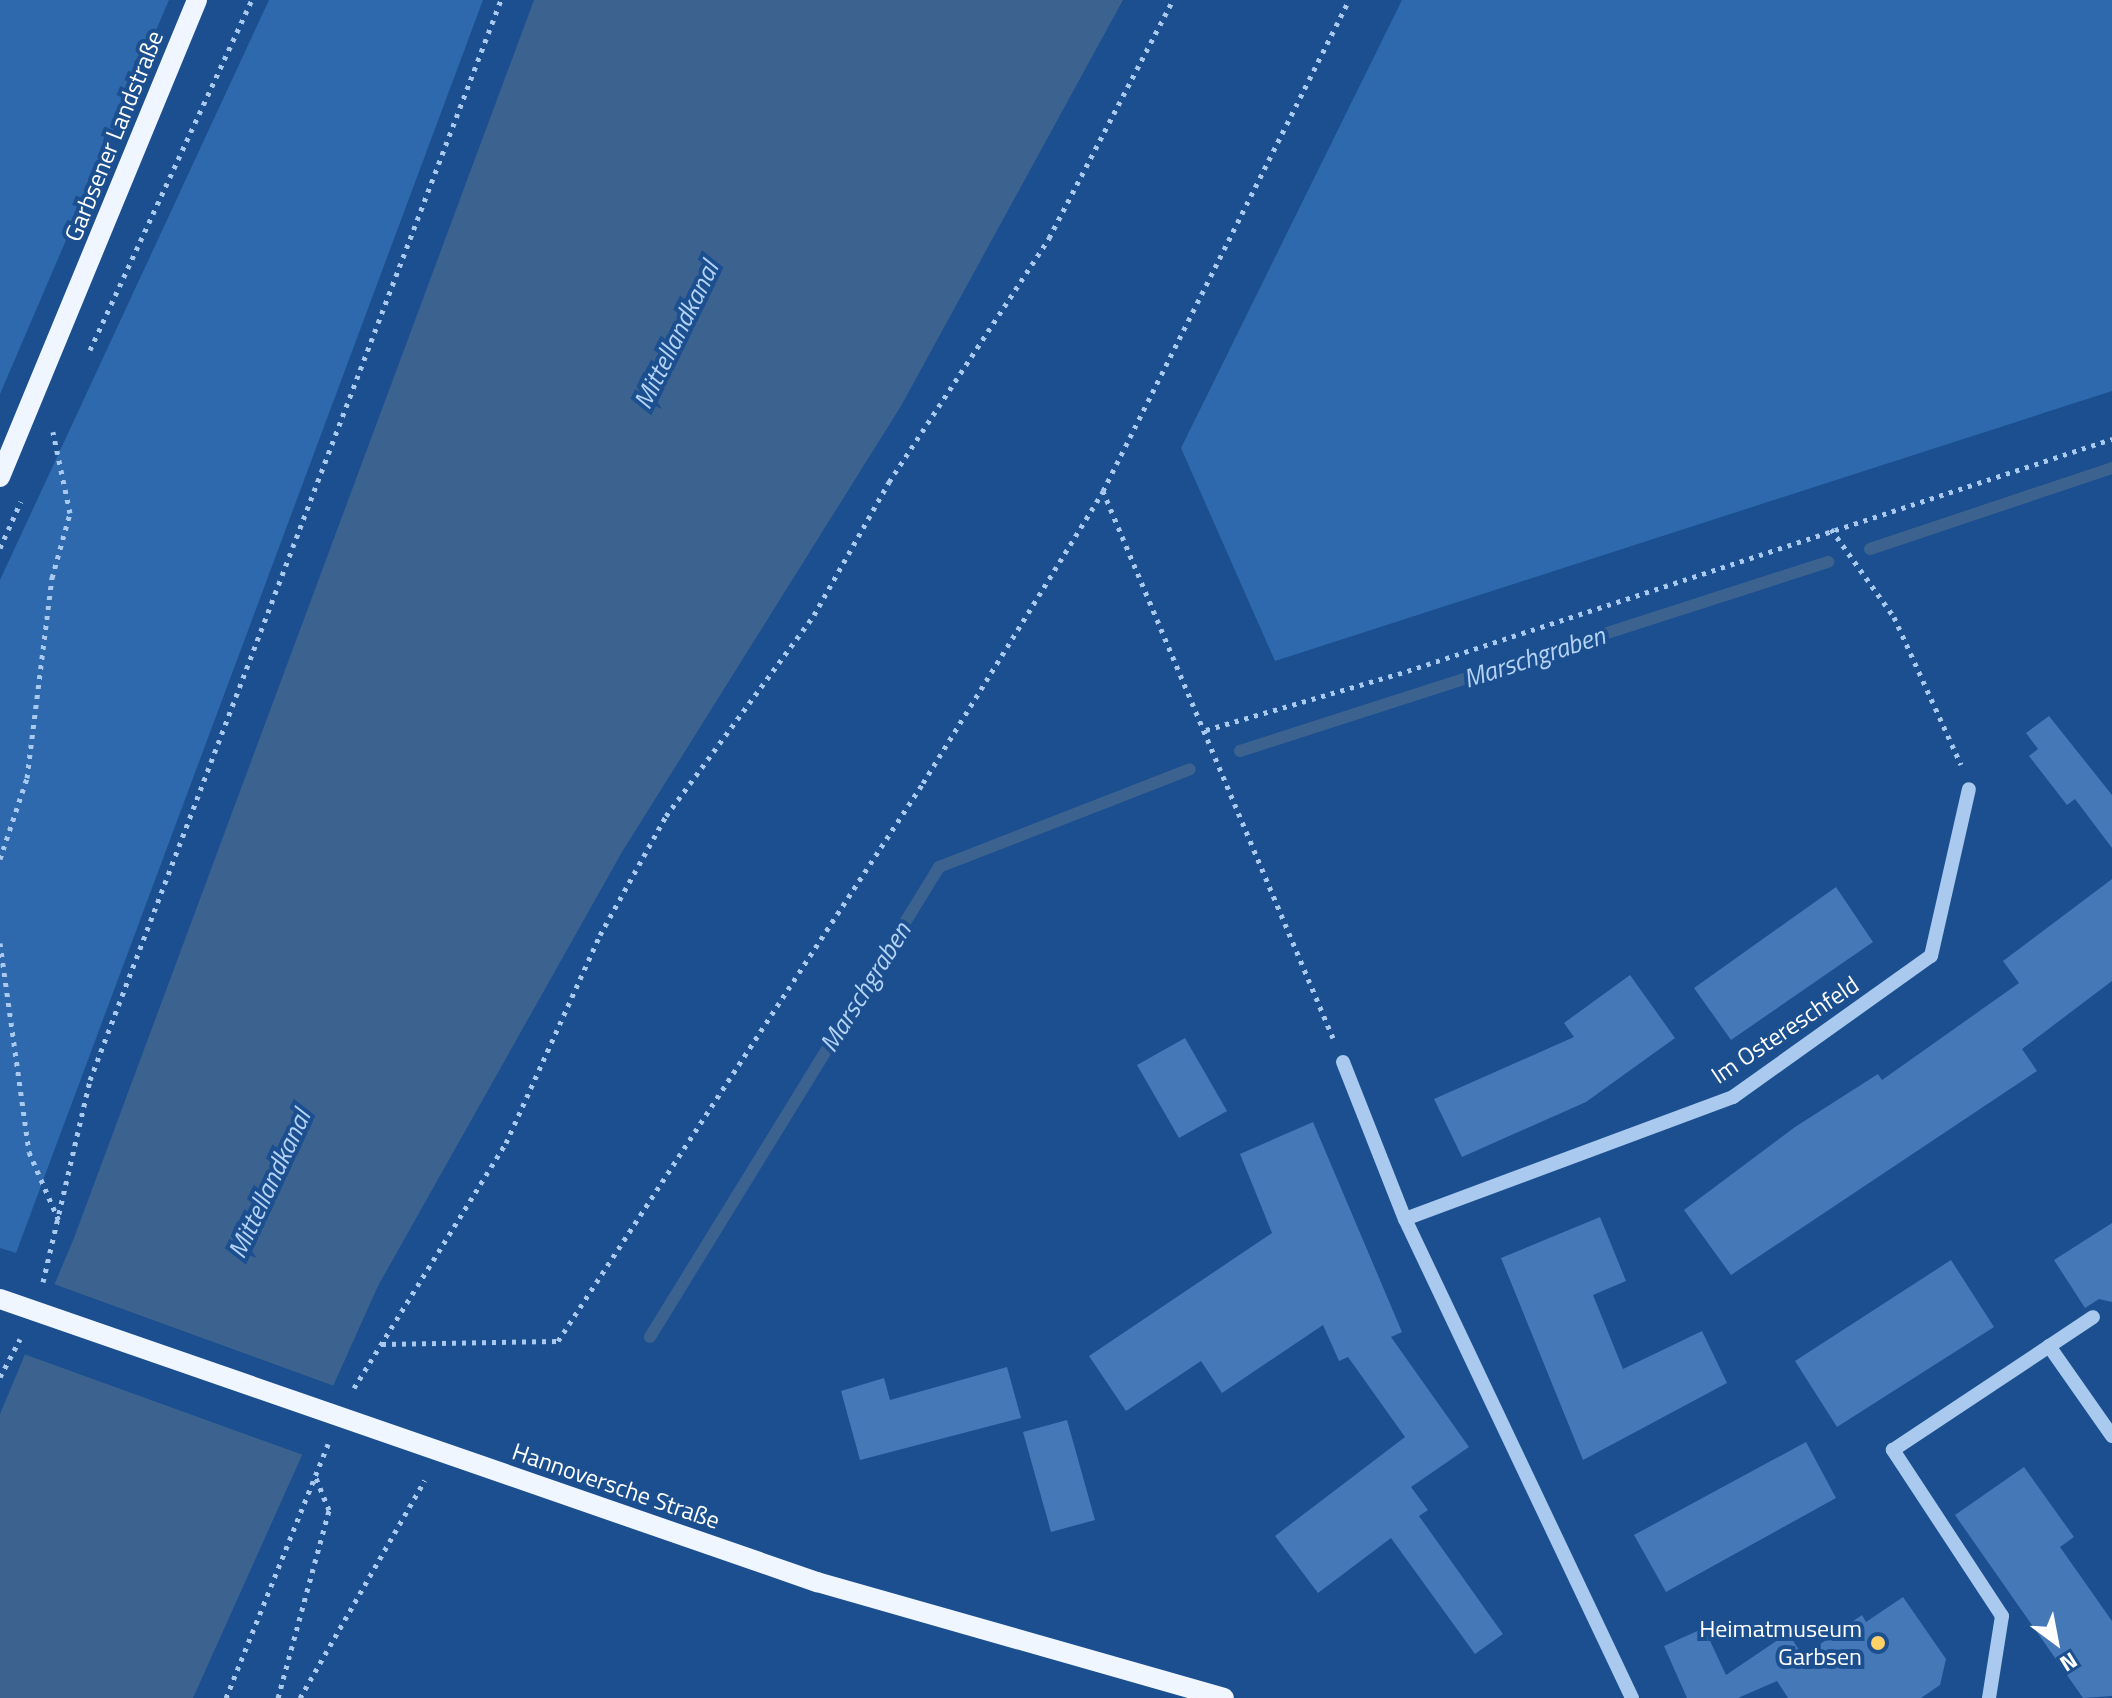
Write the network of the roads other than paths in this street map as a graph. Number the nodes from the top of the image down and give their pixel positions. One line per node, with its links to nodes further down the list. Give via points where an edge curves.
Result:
1 (197, 0): 2 (main road, Garbsener Landstraße)
2 (0, 477)
3 (1969, 789): 5 (street, Im Ostereschfeld, via 1931,956 1733,1097)
4 (1343, 1062): 5 (street)
5 (1405, 1219): 11 (street)
6 (4, 1301): 10 (main road, Hannoversche Straße, via 817,1582)
7 (2093, 1317): 8 (street)
8 (2049, 1346): 9 (street); 12 (street, via 1893,1450 2002,1616)
9 (2112, 1436)
10 (1224, 1698)
11 (1632, 1698)
12 (1989, 1698)

